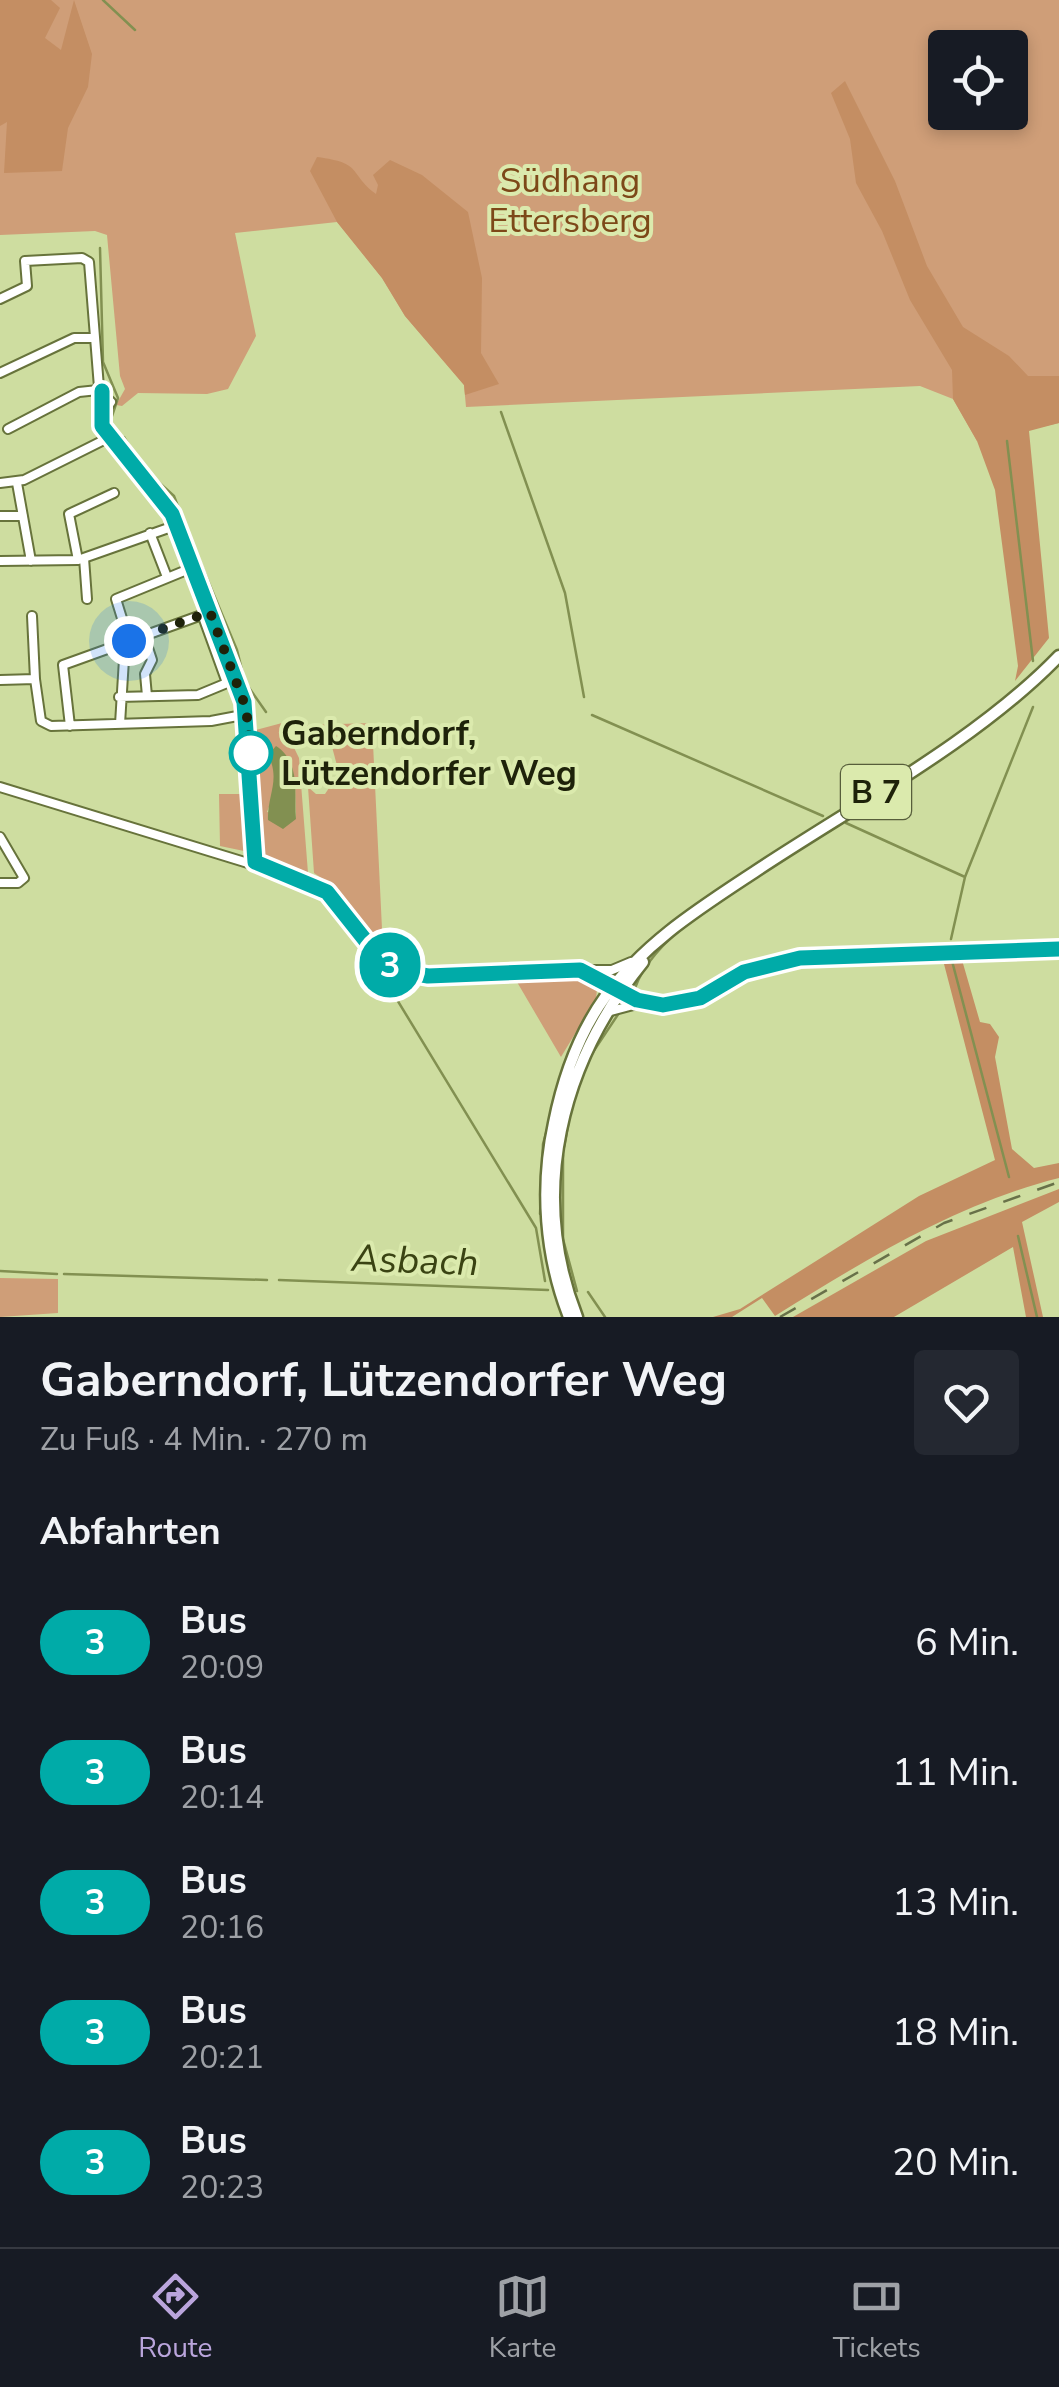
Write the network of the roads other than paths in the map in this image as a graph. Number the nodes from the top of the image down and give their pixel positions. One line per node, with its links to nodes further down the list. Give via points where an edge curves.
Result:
1 (0, 299): 2 (street, via 26,286 21,261 82,258 90,262)
2 (94, 338): 3 (street, via 74,338); 4 (street)
3 (0, 373)
4 (98, 390): 5 (street, via 79,392); 6 (street, via 111,402 100,418)
5 (8, 429)
6 (110, 437): 7 (street); 12 (street)
7 (17, 482): 8 (street); 11 (street)
8 (0, 483)
9 (114, 493): 14 (street, via 69,514)
10 (0, 516): 11 (street)
11 (23, 516): 15 (street)
12 (177, 524): 13 (street); 17 (street)
13 (150, 533): 14 (street); 18 (street)
14 (81, 559): 15 (street); 19 (street)
15 (32, 560): 16 (street)
16 (0, 561)
17 (194, 567): 18 (street); 20 (street)
18 (168, 577): 23 (street, via 116,599)
19 (88, 599)
20 (206, 613): 22 (street); 27 (street, via 227,683 198,694); 29 (street)
21 (32, 616): 25 (street)
22 (144, 636): 23 (street); 27 (street, via 152,660)
23 (127, 642): 28 (street); 31 (street, via 63,665)
24 (1059, 656): 36 (main road, B 7, via 996,712)
25 (34, 678): 26 (street); 31 (street, via 40,717)
26 (0, 680)
27 (147, 696): 28 (street)
28 (119, 698): 30 (street)
29 (248, 714): 30 (street, via 211,722); 34 (street)
30 (120, 724): 31 (street)
31 (70, 726)
32 (0, 787): 34 (street)
33 (0, 837): 35 (street, via 24,878)
34 (255, 862): 39 (street, via 313,882 345,910 380,959 405,972)
35 (0, 882)
36 (686, 918): 38 (main road, B 7); 40 (main road, B 7)
37 (1059, 949): 41 (street, via 800,958 744,972 685,1003)
38 (636, 961): 39 (street); 40 (main road, B 7)
39 (586, 970): 40 (street)
40 (617, 988): 41 (street); 42 (main road, B 7); 43 (main road, B 7, via 577,1045 549,1146 550,1248)
41 (644, 1002): 42 (street)
42 (603, 1016): 44 (main road, B 7, via 566,1103 554,1174 558,1247)
43 (568, 1317)
44 (577, 1317)

